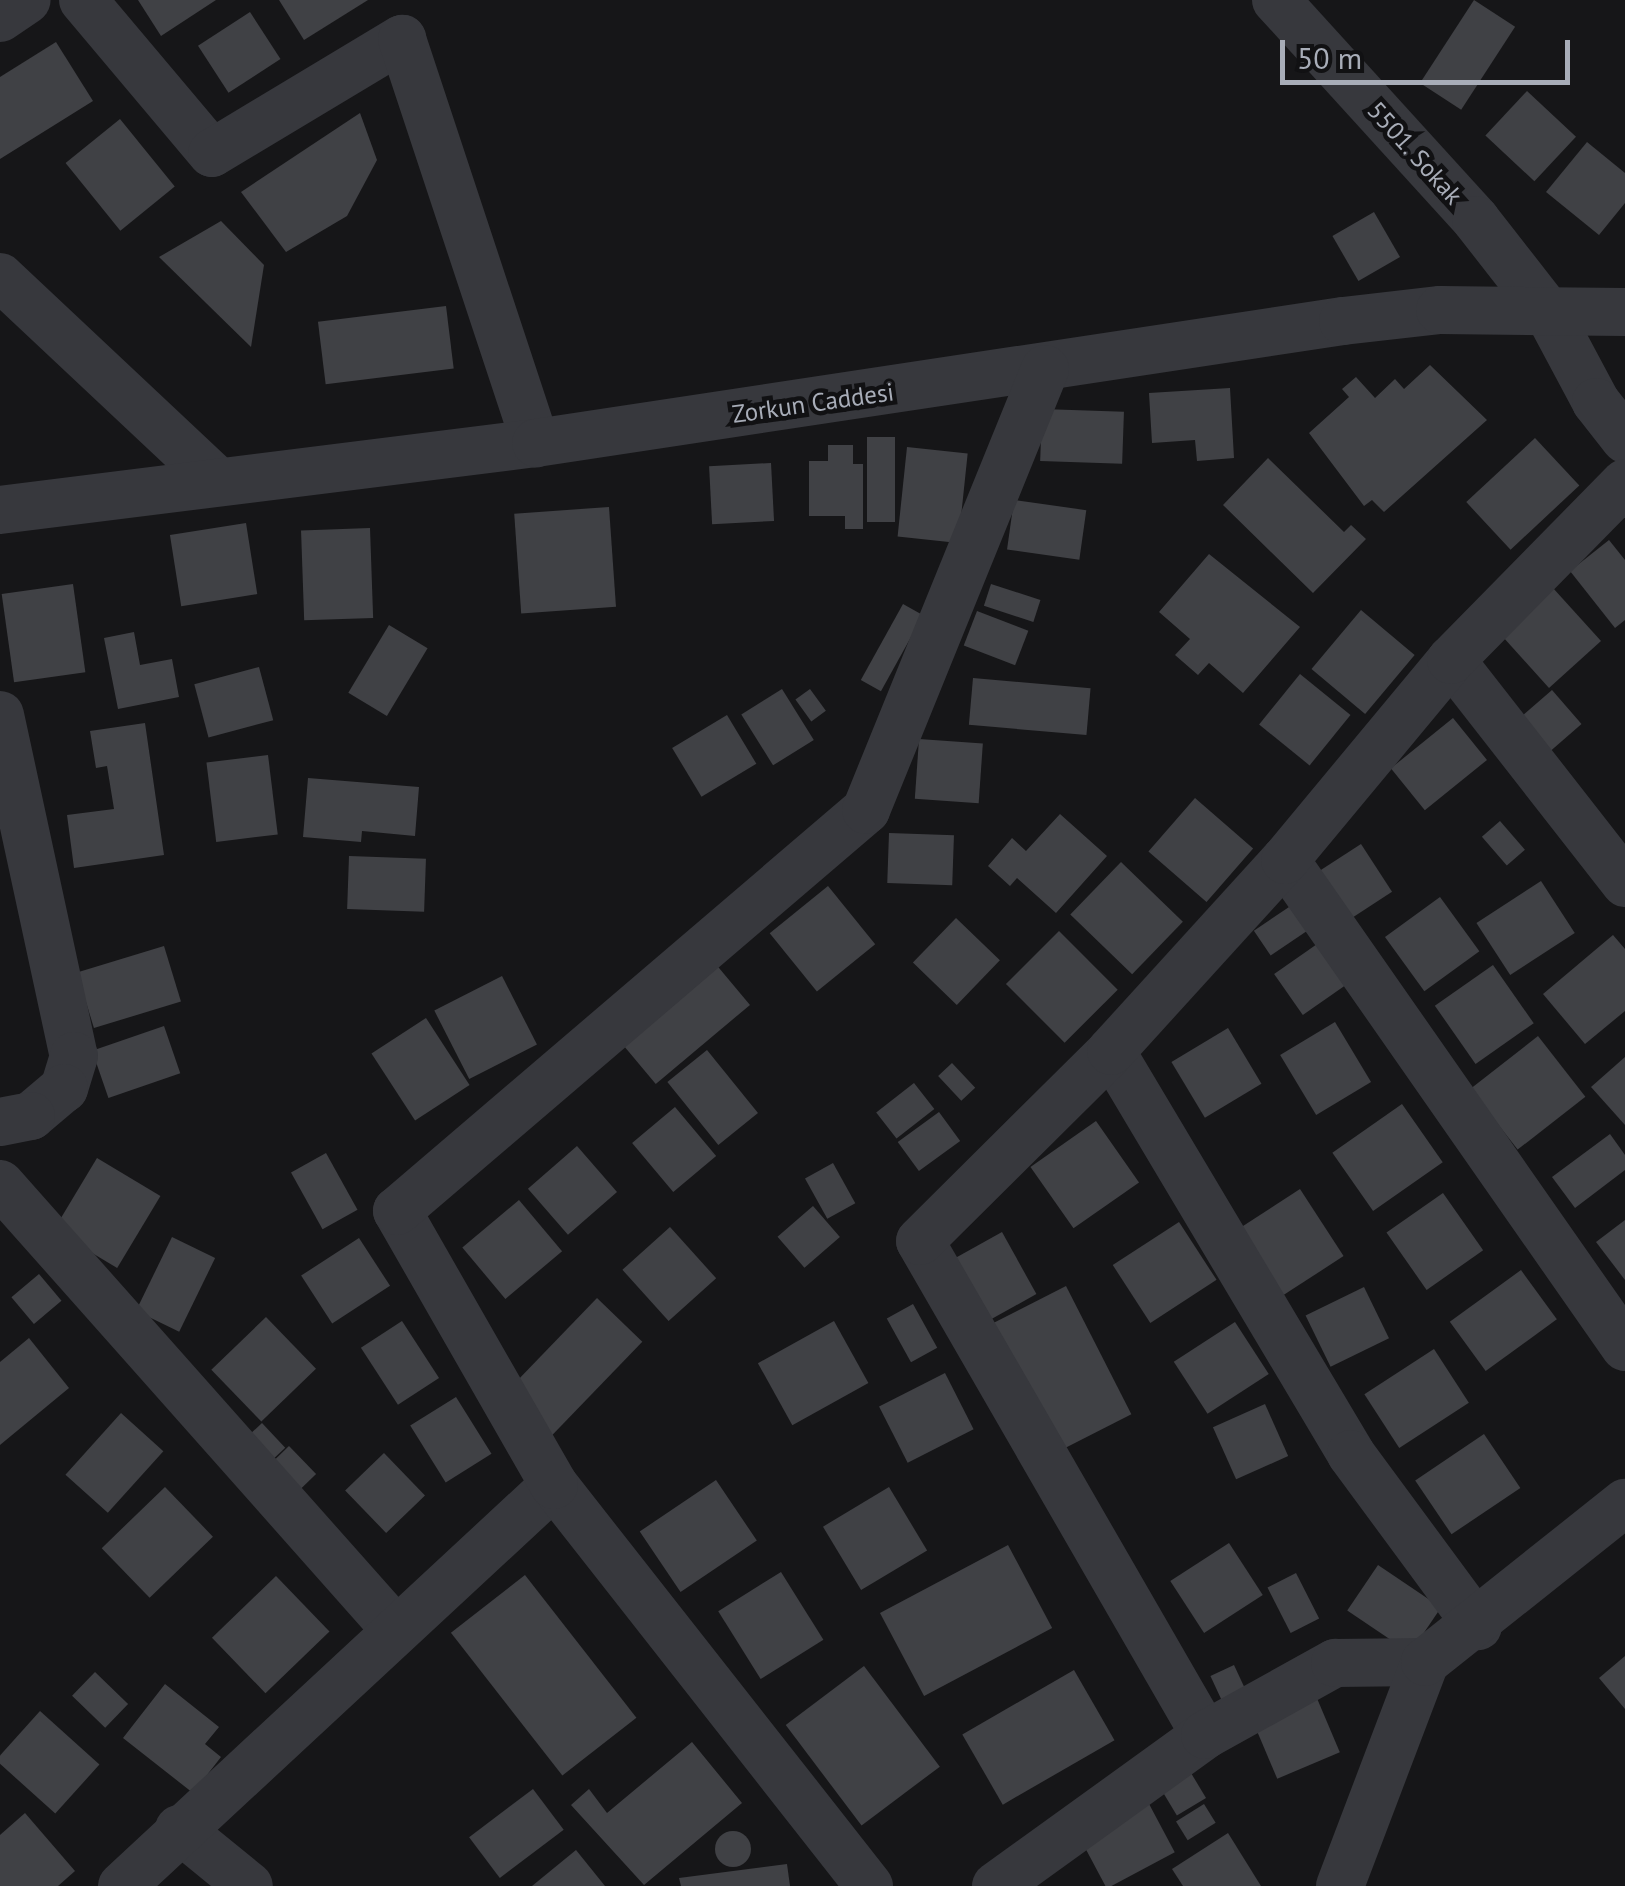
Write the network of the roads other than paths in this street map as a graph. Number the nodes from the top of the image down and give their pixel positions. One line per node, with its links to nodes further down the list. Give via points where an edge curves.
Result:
1 (27, 0): 4 (street)
2 (83, 0): 10 (street, via 212,153 402,39)
3 (1276, 0): 6 (street, 5501. Sokak, via 1476,220)
4 (0, 18)
5 (0, 277): 11 (street)
6 (1548, 312): 7 (street, Zorkun Caddesi); 8 (street, Zorkun Caddesi, via 1440,310 1362,318); 9 (street, 5501. Sokak, via 1596,402)
7 (1625, 312)
8 (1045, 369): 10 (street, Zorkun Caddesi); 22 (street, via 866,810 397,1211)
9 (1625, 439)
10 (536, 443): 11 (street, Zorkun Caddesi)
11 (218, 482): 13 (street, Zorkun Caddesi)
12 (1625, 483): 14 (street)
13 (0, 510)
14 (1451, 660): 16 (street); 17 (street)
15 (0, 715): 19 (street, via 74,1056 64,1088 31,1116)
16 (1285, 860): 18 (street); 21 (street)
17 (1625, 883)
18 (1111, 1051): 24 (street, via 1351,1454); 27 (street, via 920,1241)
19 (0, 1122)
20 (0, 1184): 25 (street)
21 (1625, 1347)
22 (554, 1485): 25 (street); 31 (street)
23 (1625, 1503): 24 (street)
24 (1478, 1626): 26 (street)
25 (395, 1629): 28 (street)
26 (1425, 1662): 27 (street, via 1335,1663); 33 (street)
27 (1204, 1735): 32 (street)
28 (180, 1829): 29 (street); 30 (street)
29 (122, 1886)
30 (249, 1886)
31 (869, 1886)
32 (996, 1886)
33 (1340, 1886)

